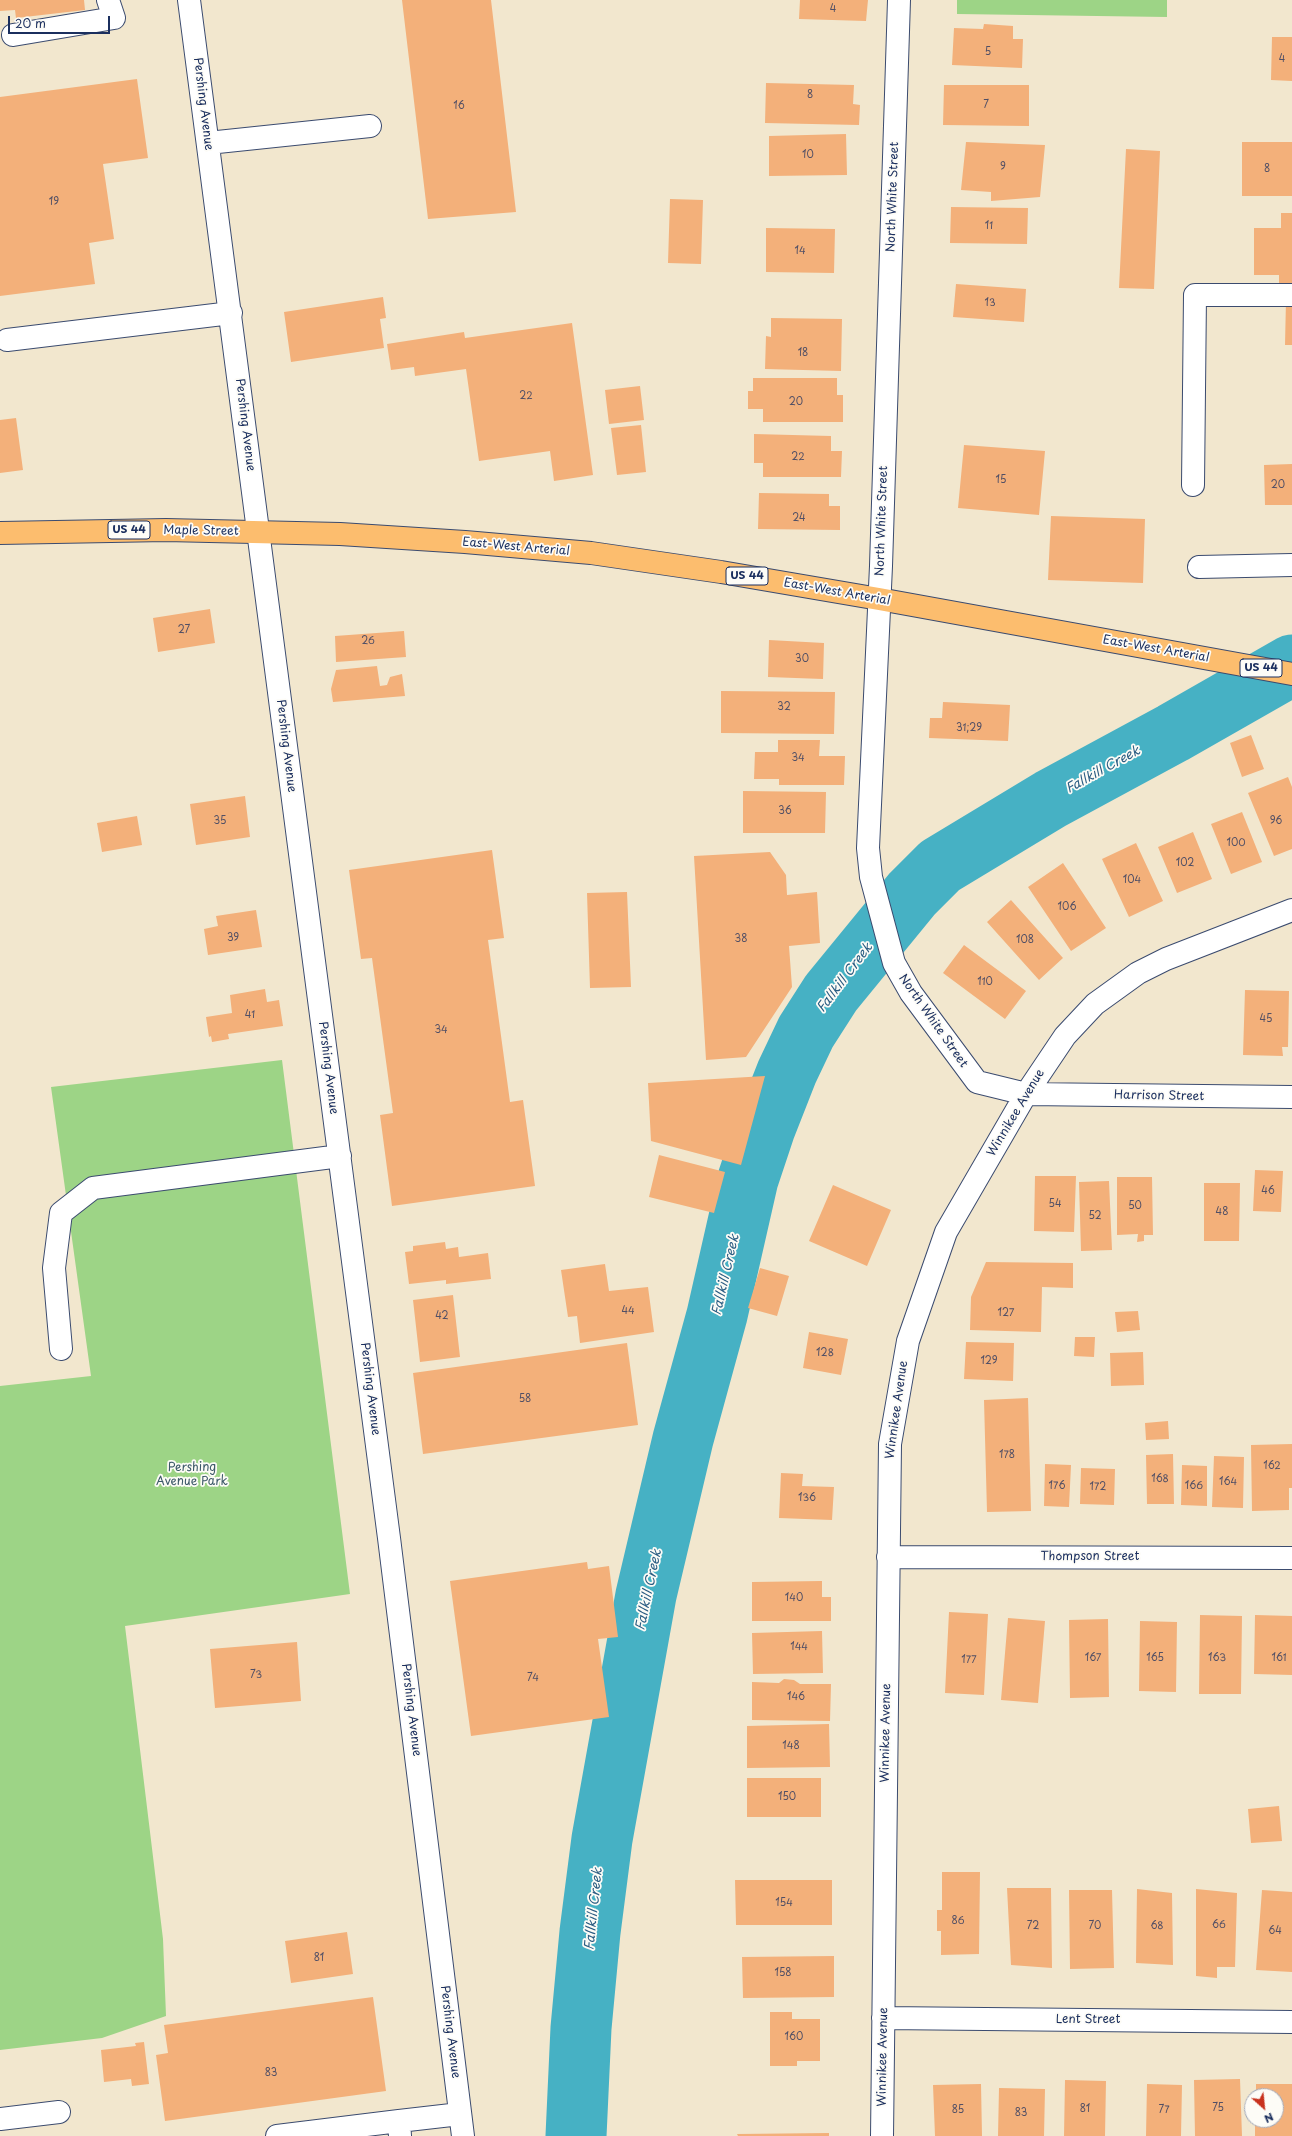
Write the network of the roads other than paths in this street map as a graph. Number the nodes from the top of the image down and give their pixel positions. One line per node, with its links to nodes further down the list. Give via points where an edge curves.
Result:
1 (108, 0): 4 (street, via 114,18)
2 (189, 0): 6 (street, Pershing Avenue)
3 (899, 0): 15 (street, North White Street)
4 (12, 35)
5 (370, 126): 6 (street)
6 (208, 144): 8 (street, Pershing Avenue)
7 (1292, 295): 10 (street, via 1194,295)
8 (231, 313): 9 (street); 11 (street, Pershing Avenue)
9 (8, 340)
10 (1193, 486)
11 (258, 532): 12 (highway, Maple Street / US 44, via 113,530); 15 (highway, East-West Arterial / US 44, via 418,539 591,554 714,571); 20 (street, Pershing Avenue)
12 (0, 534)
13 (1292, 565): 14 (street)
14 (1199, 568)
15 (879, 599): 16 (highway, East-West Arterial / US 44); 18 (street, North White Street, via 868,848 871,877 894,963 911,993 977,1082)
16 (1292, 674)
17 (1292, 910): 18 (street, Winnikee Avenue, via 1166,959 1138,973 1094,1004 1070,1031)
18 (1026, 1094): 19 (street, Harrison Street); 22 (street, Winnikee Avenue, via 946,1232 908,1342 890,1444)
19 (1292, 1097)
20 (340, 1156): 21 (street, via 93,1188 61,1213 54,1268); 27 (street, Pershing Avenue, via 390,1538)
21 (61, 1349)
22 (888, 1556): 23 (street, Thompson Street); 24 (street, Winnikee Avenue)
23 (1292, 1558)
24 (883, 2018): 25 (street, Lent Street); 32 (street, Winnikee Avenue)
25 (1292, 2022)
26 (59, 2112): 28 (street)
27 (460, 2114): 29 (street); 31 (street, Pershing Avenue)
28 (0, 2119)
29 (399, 2129): 30 (street)
30 (278, 2136)
31 (463, 2136)
32 (882, 2136)

